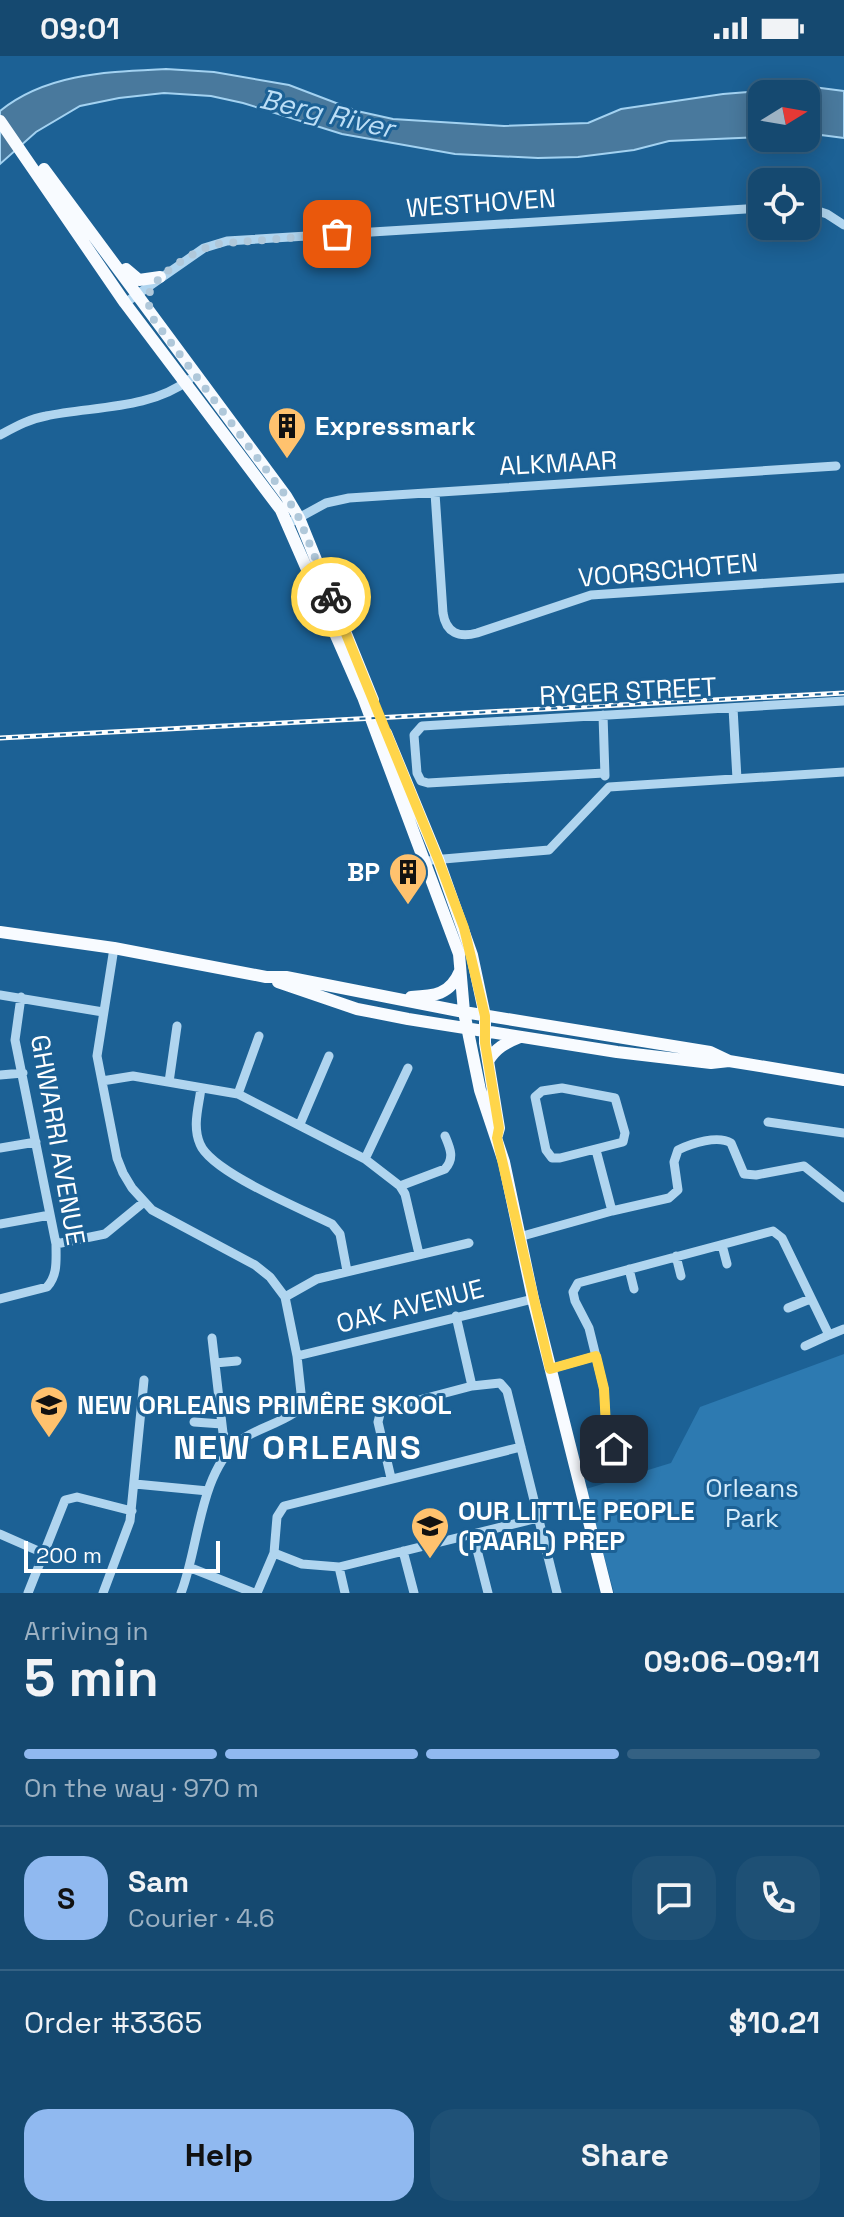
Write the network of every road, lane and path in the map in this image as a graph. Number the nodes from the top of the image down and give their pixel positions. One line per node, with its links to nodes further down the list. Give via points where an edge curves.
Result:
1 (0, 108): 3 (main road)
2 (0, 121): 3 (main road)
3 (45, 177): 7 (main road); 10 (main road)
4 (748, 209): 8 (street, WESTHOVEN, via 227,241 204,248)
5 (820, 212): 6 (street)
6 (844, 225)
7 (90, 229): 8 (main road, via 132,276); 9 (main road)
8 (158, 279): 9 (street, WESTHOVEN); 11 (main road, via 148,301)
9 (137, 295): 10 (street, WESTHOVEN); 11 (main road)
10 (125, 303): 12 (main road)
11 (154, 320): 12 (main road)
12 (190, 379): 13 (street, via 151,398 35,418); 16 (main road)
13 (0, 435)
14 (836, 466): 15 (street, ALKMAAR)
15 (435, 493): 16 (street, ALKMAAR, via 337,500); 17 (street, VOORSCHOTEN, via 443,613 448,628 460,636 591,595)
16 (293, 521): 21 (main road)
17 (844, 578)
18 (844, 701): 19 (street, RYGER STREET)
19 (733, 708): 20 (street, RYGER STREET); 24 (street)
20 (603, 715): 23 (street); 23 (street, RYGER STREET, via 422,726 416,731 417,773 428,783)
21 (382, 735): 26 (main road); 27 (main road)
22 (844, 772): 24 (street)
23 (604, 773): 25 (street)
24 (737, 779): 25 (street)
25 (609, 787): 26 (street, via 549,850)
26 (438, 859): 27 (street); 37 (main road, via 472,955)
27 (424, 861): 30 (main road)
28 (0, 932): 29 (main road)
29 (114, 948): 31 (main road); 35 (street)
30 (461, 969): 33 (main road, via 450,988 438,995); 36 (main road)
31 (266, 977): 33 (main road); 39 (main road, via 357,1009)
32 (0, 995): 34 (street)
33 (363, 995): 36 (main road)
34 (21, 997): 35 (street); 47 (street, GHWARRI AVENUE, via 15,1034)
35 (103, 1012): 50 (street, via 97,1056)
36 (464, 1012): 37 (main road); 39 (main road)
37 (485, 1016): 40 (main road); 45 (main road, via 710,1052)
38 (177, 1026): 51 (street)
39 (467, 1028): 40 (main road); 58 (main road)
40 (485, 1031): 42 (main road); 44 (main road)
41 (259, 1036): 53 (street)
42 (523, 1036): 44 (main road, via 505,1043); 45 (main road, via 617,1052)
43 (329, 1056): 55 (street)
44 (488, 1061): 58 (main road)
45 (729, 1061): 49 (main road)
46 (408, 1068): 62 (street)
47 (23, 1073): 48 (street); 59 (street, GHWARRI AVENUE)
48 (0, 1075)
49 (844, 1080)
50 (102, 1081): 51 (street, via 133,1076); 65 (street, via 117,1158)
51 (169, 1082): 52 (street)
52 (201, 1088): 53 (street); 77 (street, via 196,1131 205,1153 223,1169 332,1224 340,1234)
53 (238, 1094): 55 (street)
54 (768, 1122): 56 (street)
55 (300, 1124): 62 (street)
56 (844, 1133)
57 (445, 1136): 63 (street, via 451,1153 445,1169)
58 (497, 1138): 69 (main road)
59 (36, 1142): 60 (street); 67 (street, GHWARRI AVENUE)
60 (0, 1148)
61 (596, 1150): 61 (street, via 555,1159 548,1155 534,1103 537,1094 562,1088 615,1098 625,1138); 66 (street)
62 (365, 1159): 63 (street)
63 (400, 1186): 73 (street)
64 (844, 1198): 66 (street, via 804,1166 744,1174 734,1148 723,1139 678,1150 675,1195)
65 (144, 1202): 71 (street, via 105,1234); 80 (street, via 255,1265)
66 (612, 1211): 69 (street)
67 (50, 1215): 68 (street); 71 (street, GHWARRI AVENUE)
68 (0, 1224)
69 (519, 1237): 82 (main road)
70 (469, 1243): 73 (street)
71 (56, 1244): 81 (street, GHWARRI AVENUE, via 55,1274 47,1287)
72 (722, 1245): 74 (street); 75 (street); 83 (street, via 767,1231 778,1233)
73 (419, 1254): 77 (street)
74 (676, 1256): 76 (street); 78 (street)
75 (727, 1264)
76 (629, 1269): 79 (street); 91 (street, via 574,1287)
77 (347, 1271): 80 (street, via 311,1281)
78 (681, 1276)
79 (634, 1289)
80 (285, 1297): 90 (street)
81 (0, 1299)
82 (533, 1299): 85 (street, OAK AVENUE); 94 (main road)
83 (810, 1299): 84 (street); 87 (street)
84 (788, 1308)
85 (456, 1316): 90 (street, OAK AVENUE); 96 (street)
86 (844, 1329): 87 (street)
87 (829, 1335): 89 (street)
88 (212, 1338): 93 (street)
89 (805, 1346)
90 (297, 1356): 101 (street, via 301,1393 294,1413)
91 (596, 1356): 94 (street); 100 (street)
92 (237, 1361): 93 (street)
93 (215, 1363): 98 (street)
94 (550, 1369): 122 (main road)
95 (144, 1380): 103 (street)
96 (472, 1386): 99 (street, via 500,1383 507,1391); 102 (street, via 381,1410 378,1422)
97 (194, 1422): 98 (street)
98 (222, 1424): 101 (street)
99 (521, 1447): 102 (street); 106 (street)
100 (614, 1449)
101 (230, 1450): 104 (street)
102 (391, 1478): 111 (street, via 284,1506 277,1517)
103 (135, 1484): 104 (street); 105 (street)
104 (208, 1491): 113 (street)
105 (132, 1511): 110 (street, via 77,1497 65,1500); 115 (street)
106 (538, 1518): 108 (street); 121 (street)
107 (0, 1534): 110 (street)
108 (473, 1534): 109 (street); 120 (street)
109 (403, 1551): 112 (street); 119 (street)
110 (43, 1553): 114 (street)
111 (274, 1553): 112 (street, via 302,1564); 117 (street)
112 (339, 1567): 118 (street)
113 (191, 1568): 116 (street); 117 (street)
114 (28, 1593)
115 (103, 1593)
116 (181, 1593)
117 (256, 1593)
118 (345, 1593)
119 (414, 1593)
120 (488, 1593)
121 (557, 1593)
122 (607, 1593)

